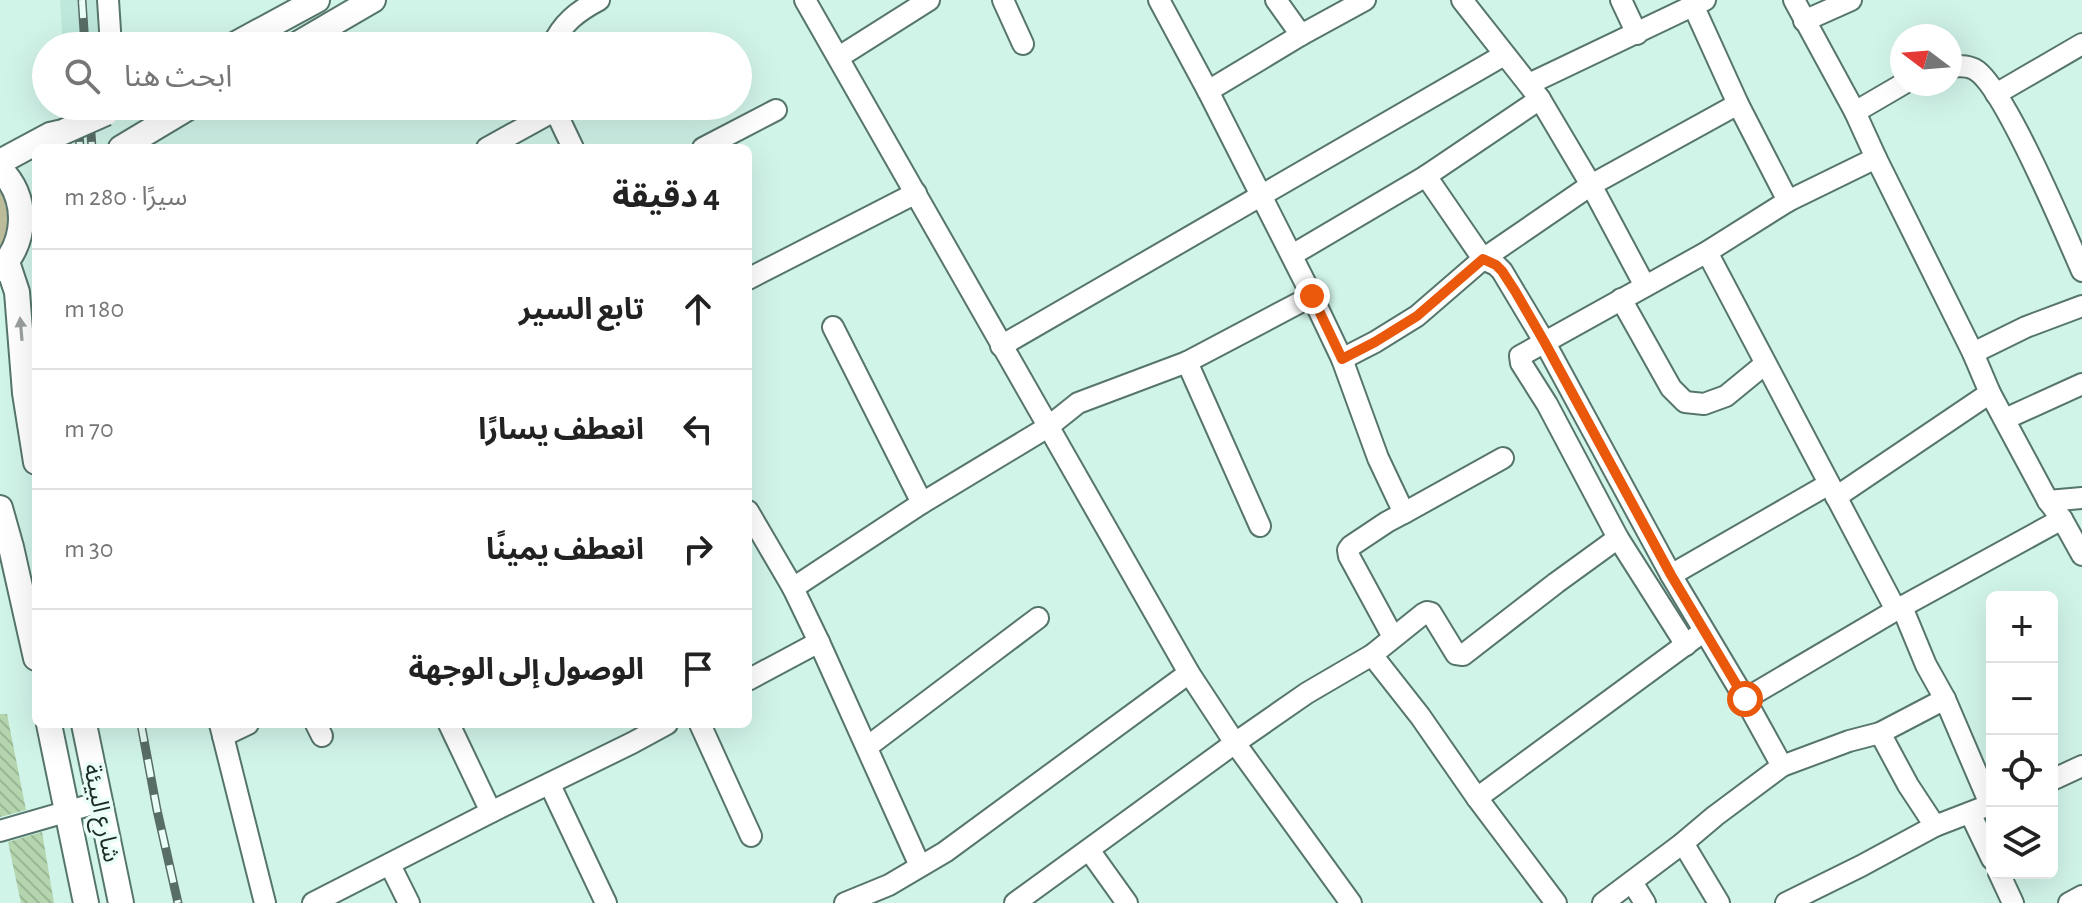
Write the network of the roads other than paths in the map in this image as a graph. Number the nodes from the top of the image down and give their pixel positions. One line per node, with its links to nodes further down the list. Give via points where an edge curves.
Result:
1 (108, 0): 17 (street)
2 (317, 0): 18 (main road)
3 (373, 0): 19 (main road)
4 (599, 0): 20 (street)
5 (805, 0): 26 (street)
6 (929, 0): 26 (street)
7 (1003, 0): 23 (street)
8 (1159, 0): 28 (street)
9 (1276, 0): 22 (street)
10 (1365, 0): 22 (street)
11 (1462, 0): 25 (street)
12 (1621, 0): 21 (street)
13 (1794, 0): 16 (street)
14 (1851, 0): 16 (street)
15 (1699, 3): 21 (street); 32 (street)
16 (1804, 21): 34 (street)
17 (110, 32)
18 (258, 32)
19 (318, 32)
20 (559, 32)
21 (1637, 34): 29 (street)
22 (1301, 35): 28 (street)
23 (1023, 44)
24 (2082, 44): 31 (street)
25 (1504, 55): 29 (street); 51 (street)
26 (839, 57): 50 (street)
27 (1962, 66): 31 (street, via 1987,79)
28 (1208, 91): 51 (street)
29 (1534, 92): 48 (street); 49 (street)
30 (1890, 92): 34 (street)
31 (1996, 94): 58 (street, via 2030,154)
32 (1738, 104): 49 (street); 53 (street)
33 (776, 110): 43 (street)
34 (1855, 112): 45 (street)
35 (90, 120): 39 (main road, bridge)
36 (168, 120): 40 (main road)
37 (533, 120): 41 (street)
38 (559, 120): 42 (street)
39 (33, 144)
40 (129, 144)
41 (494, 144)
42 (571, 144)
43 (711, 144)
44 (32, 145): 46 (main road, bridge)
45 (1876, 158): 53 (street); 67 (street)
46 (0, 162)
47 (0, 169): 52 (main road)
48 (1426, 176): 55 (street); 56 (street)
49 (1591, 185): 56 (street); 60 (street)
50 (916, 193): 59 (street); 66 (street)
51 (1261, 196): 55 (street); 66 (street)
52 (28, 201): 57 (main road, via 17,245)
53 (1788, 201): 54 (street)
54 (1707, 252): 60 (street); 70 (street)
55 (1292, 255): 61 (street)
56 (1483, 259): 65 (street, via 1502,271); 68 (street, via 1417,316)
57 (4, 266): 75 (main road, one-way to 57, via 17,292)
58 (2082, 271)
59 (752, 277)
60 (1645, 286): 62 (street)
61 (1312, 296): 68 (street); 69 (street)
62 (1621, 299): 65 (street); 70 (street, via 1671,388 1685,402 1704,404 1726,396)
63 (2082, 306): 67 (street)
64 (833, 327): 80 (street)
65 (1545, 343): 86 (street, via 1520,356 1521,363); 88 (street)
66 (1001, 346): 74 (street)
67 (1973, 353): 72 (street)
68 (1342, 359): 82 (street)
69 (1187, 362): 74 (street, via 1078,403); 85 (street)
70 (1765, 364): 77 (street)
71 (2082, 384): 73 (street)
72 (1990, 393): 73 (street); 77 (street)
73 (2005, 419): 79 (street)
74 (1048, 427): 80 (street); 98 (street)
75 (32, 437)
76 (1503, 458): 82 (street)
77 (1833, 491): 88 (street); 90 (street)
78 (2082, 498): 79 (street)
79 (2048, 501): 84 (street)
80 (922, 503): 89 (street)
81 (0, 508): 94 (main road)
82 (1404, 513): 93 (street, via 1348,550)
83 (752, 518): 89 (street)
84 (2062, 519): 87 (street); 90 (street)
85 (1260, 526)
86 (1618, 538): 93 (street, via 1463,655 1456,654 1431,613); 96 (street)
87 (2082, 555)
88 (1671, 575): 92 (street)
89 (793, 588): 95 (street)
90 (1899, 609): 100 (street); 101 (street)
91 (1038, 618): 110 (street)
92 (1703, 632): 96 (street); 100 (street)
93 (1393, 637): 97 (street)
94 (32, 640)
95 (819, 642): 99 (street); 110 (street)
96 (1686, 645): 116 (street)
97 (1372, 655): 109 (street); 116 (street)
98 (1189, 673): 109 (street); 131 (street)
99 (752, 678)
100 (1745, 699): 111 (street)
101 (1945, 699): 108 (street); 115 (street)
102 (50, 728): 119 (main road, شارع البيئة)
103 (85, 728): 117 (main road, شارع البيئة)
104 (451, 728): 120 (street)
105 (659, 728): 114 (street)
106 (702, 728): 124 (street)
107 (221, 730): 137 (street)
108 (1880, 733): 111 (street); 122 (street)
109 (1235, 743): 128 (street); 144 (street)
110 (867, 747): 131 (street)
111 (1782, 766): 125 (street)
112 (2082, 766): 113 (street)
113 (2058, 777)
114 (550, 785): 120 (street); 140 (street)
115 (1986, 793)
116 (1477, 798): 145 (street)
117 (100, 802): 119 (street); 126 (main road, شارع البيئة)
118 (1986, 806): 121 (street)
119 (67, 811): 123 (street); 129 (main road, شارع البيئة)
120 (491, 812): 130 (street)
121 (1970, 813): 122 (street); 127 (street)
122 (1935, 826): 149 (street)
123 (0, 831)
124 (751, 836)
125 (1683, 843): 133 (street); 148 (street)
126 (109, 845): 129 (main road); 136 (main road, شارع البيئة)
127 (1986, 846)
128 (1089, 850): 142 (street); 143 (street)
129 (75, 852): 135 (main road, شارع البيئة)
130 (390, 865): 138 (street); 139 (street)
131 (920, 866): 141 (street)
132 (2002, 879): 150 (street)
133 (1632, 882): 146 (street); 147 (street)
134 (2082, 896): 151 (street)
135 (86, 903)
136 (121, 903)
137 (265, 903)
138 (313, 903)
139 (409, 903)
140 (606, 903)
141 (845, 903)
142 (1015, 903)
143 (1127, 903)
144 (1351, 903)
145 (1556, 903)
146 (1603, 903)
147 (1645, 903)
148 (1719, 903)
149 (1786, 903)
150 (2013, 903)
151 (2069, 903)

